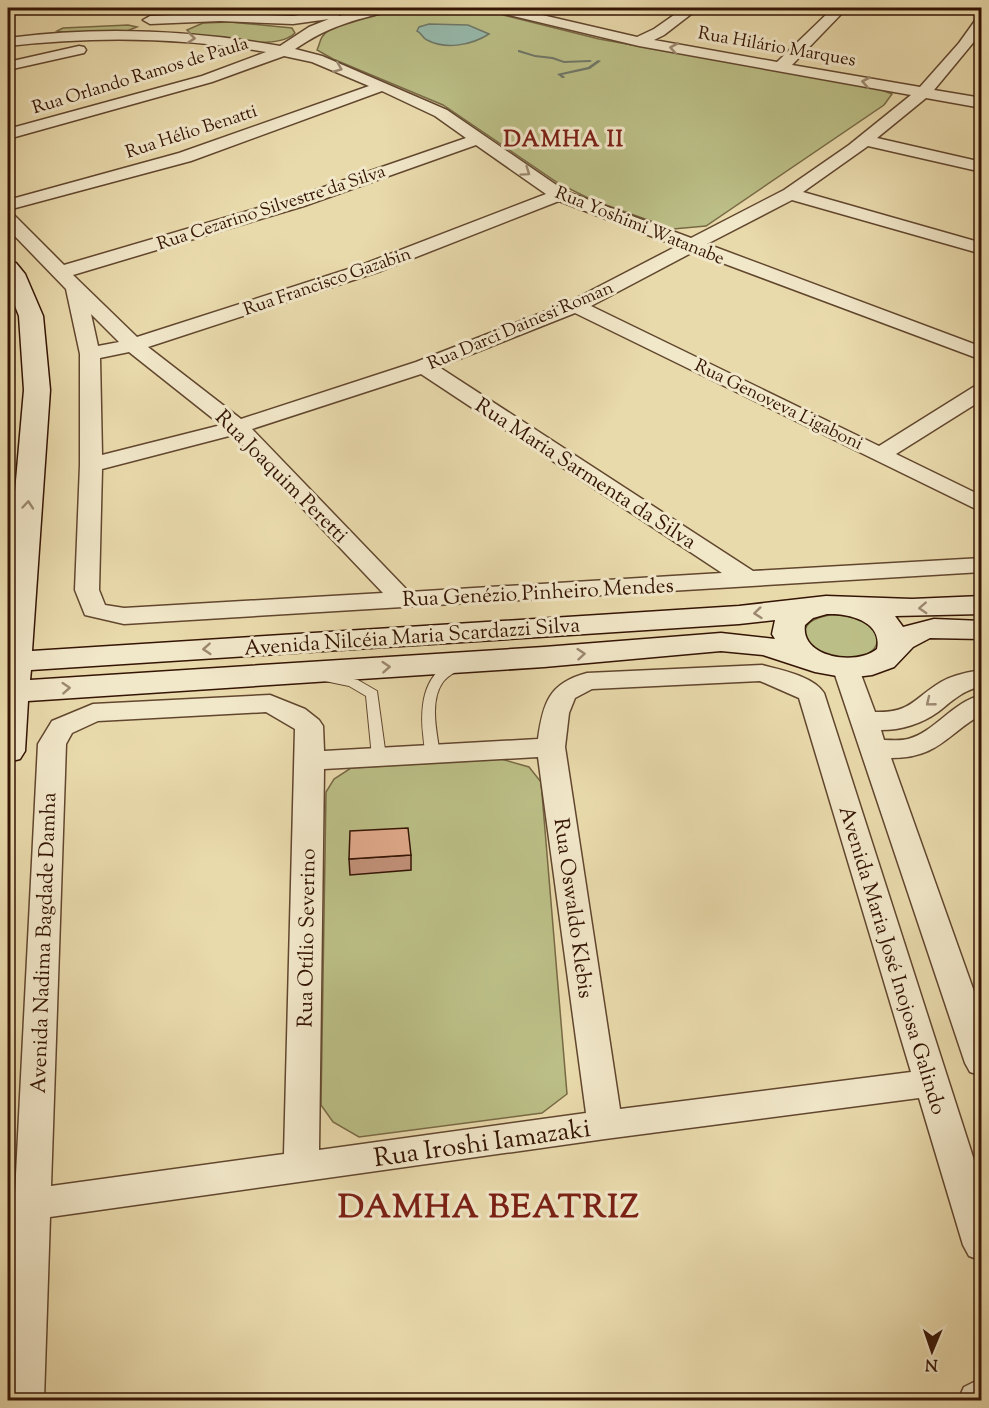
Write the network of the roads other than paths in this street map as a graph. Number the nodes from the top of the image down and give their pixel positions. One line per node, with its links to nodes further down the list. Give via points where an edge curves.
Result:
1 (357, 8): 9 (street)
2 (385, 8): 11 (street, Rua Orlando Ramos de Paula)
3 (497, 8): 8 (street, Rua Hilário Marques)
4 (539, 8): 8 (street)
5 (692, 8): 15 (street)
6 (840, 8): 20 (street)
7 (187, 13): 9 (street); 12 (street); 13 (street, via 10,27)
8 (523, 15): 15 (street, Rua Hilário Marques)
9 (293, 20): 11 (street)
10 (981, 21): 16 (street, Rua Darci Dainesi Roman)
11 (314, 30): 17 (street, Rua Orlando Ramos de Paula)
12 (164, 35): 13 (street); 17 (street, Rua Yoshimi Watanabe, one-way to 17); 18 (street)
13 (32, 39): 14 (street); 18 (street)
14 (8, 42)
15 (639, 42): 20 (street, Rua Hilário Marques, one-way to 15)
16 (973, 48): 22 (street, Rua Darci Dainesi Roman)
17 (283, 51): 21 (street, Rua Yoshimi Watanabe, one-way to 21, via 317,59); 24 (street, Rua Orlando Ramos de Paula, via 207,79)
18 (60, 53): 19 (street)
19 (8, 66)
20 (781, 67): 22 (street, Rua Hilário Marques, one-way to 20)
21 (383, 86): 25 (street, Rua Yoshimi Watanabe, via 441,113); 30 (street, Rua Hélio Benatti, via 184,157)
22 (924, 92): 23 (street, Rua Hilário Marques); 26 (street, Rua Darci Dainesi Roman)
23 (981, 103)
24 (8, 134)
25 (478, 139): 29 (street, Rua Yoshimi Watanabe, one-way to 29); 35 (street, Rua Cezarino Silvestre da Silva)
26 (865, 140): 27 (street); 28 (street, Rua Darci Dainesi Roman)
27 (981, 167)
28 (790, 194): 32 (street, Rua Darci Dainesi Roman); 33 (street)
29 (559, 195): 32 (street, Rua Yoshimi Watanabe); 37 (street, Rua Francisco Gazabin, via 371,268)
30 (8, 205)
31 (8, 219): 35 (street, Rua Joaquim Peretti)
32 (692, 246): 36 (street, Rua Darci Dainesi Roman); 39 (street, Rua Yoshimi Watanabe)
33 (981, 249)
34 (8, 268): 57 (street, one-way to 34, via 37,390 31,316)
35 (69, 279): 37 (street, Rua Joaquim Peretti); 38 (street)
36 (576, 306): 40 (street, Rua Darci Dainesi Roman); 43 (street, Rua Genoveva Ligaboni)
37 (133, 345): 38 (street, Rua Francisco Gazabin); 42 (street, Rua Joaquim Peretti)
38 (90, 354): 44 (street)
39 (981, 354)
40 (423, 366): 42 (street, Rua Darci Dainesi Roman); 47 (street, Rua Maria Sarmenta da Silva)
41 (981, 390): 43 (street)
42 (238, 427): 44 (street, Rua Darci Dainesi Roman); 48 (street, Rua Joaquim Peretti)
43 (881, 454): 45 (street, Rua Genoveva Ligaboni)
44 (91, 465): 48 (street, Rua Genézio Pinheiro Mendes, via 87,590 94,610 124,616)
45 (981, 505)
46 (981, 565): 47 (street, Rua Genézio Pinheiro Mendes)
47 (748, 579): 48 (street, Rua Genézio Pinheiro Mendes)
48 (403, 600)
49 (826, 605): 50 (street, Avenida Nilcéia Maria Scardazzi Silva, one-way to 49); 51 (street, Avenida Nilcéia Maria Scardazzi Silva, one-way to 51); 52 (street, via 862,609 883,620 892,630); 56 (street, via 802,611 787,628)
50 (981, 612): 52 (street, Avenida Nilcéia Maria Scardazzi Silva, via 913,633)
51 (541, 642): 53 (street, Avenida Nilcéia Maria Scardazzi Silva); 54 (street, Avenida Nilcéia Maria Scardazzi Silva); 56 (street, Avenida Nilcéia Maria Scardazzi Silva, one-way to 56, via 721,642 764,646)
52 (893, 650): 55 (street, Avenida Nilcéia Maria Scardazzi Silva, via 876,664)
53 (302, 658): 54 (street, Avenida Nilcéia Maria Scardazzi Silva, one-way to 54); 57 (street, Avenida Nilcéia Maria Scardazzi Silva); 66 (lane, via 372,694)
54 (462, 662): 65 (lane, via 438,679 433,693 428,712)
55 (846, 669): 56 (street, Avenida Nilcéia Maria Scardazzi Silva); 61 (street)
56 (800, 670): 62 (street, Rua Oswaldo Klebis, via 587,681 564,693 555,713); 69 (street, Avenida Maria José Inojosa Galindo, via 811,693)
57 (11, 677): 64 (street)
58 (981, 678): 61 (street, one-way to 61, via 952,685 911,716)
59 (981, 703): 63 (street, via 927,742 905,748)
60 (295, 715): 67 (street, Rua Otílio Severino, via 309,726); 72 (street, Avenida Nadima Bagdade Damha, via 270,703 93,713 62,727 52,744)
61 (864, 721): 63 (street)
62 (551, 747): 65 (street); 70 (street, Rua Oswaldo Klebis)
63 (874, 749): 68 (street)
64 (8, 752)
65 (433, 754): 66 (street)
66 (379, 757): 67 (street)
67 (310, 761): 71 (street, Rua Otílio Severino)
68 (981, 1063)
69 (932, 1083): 70 (street, Rua Iroshi Iamazaki); 73 (street, Avenida Maria José Inojosa Galindo)
70 (605, 1125): 71 (street, Rua Iroshi Iamazaki)
71 (301, 1167): 72 (street, Rua Iroshi Iamazaki)
72 (32, 1204): 75 (street, Avenida Nadima Bagdade Damha)
73 (981, 1245)
74 (981, 1397): 76 (street)
75 (24, 1401)
76 (978, 1401)

